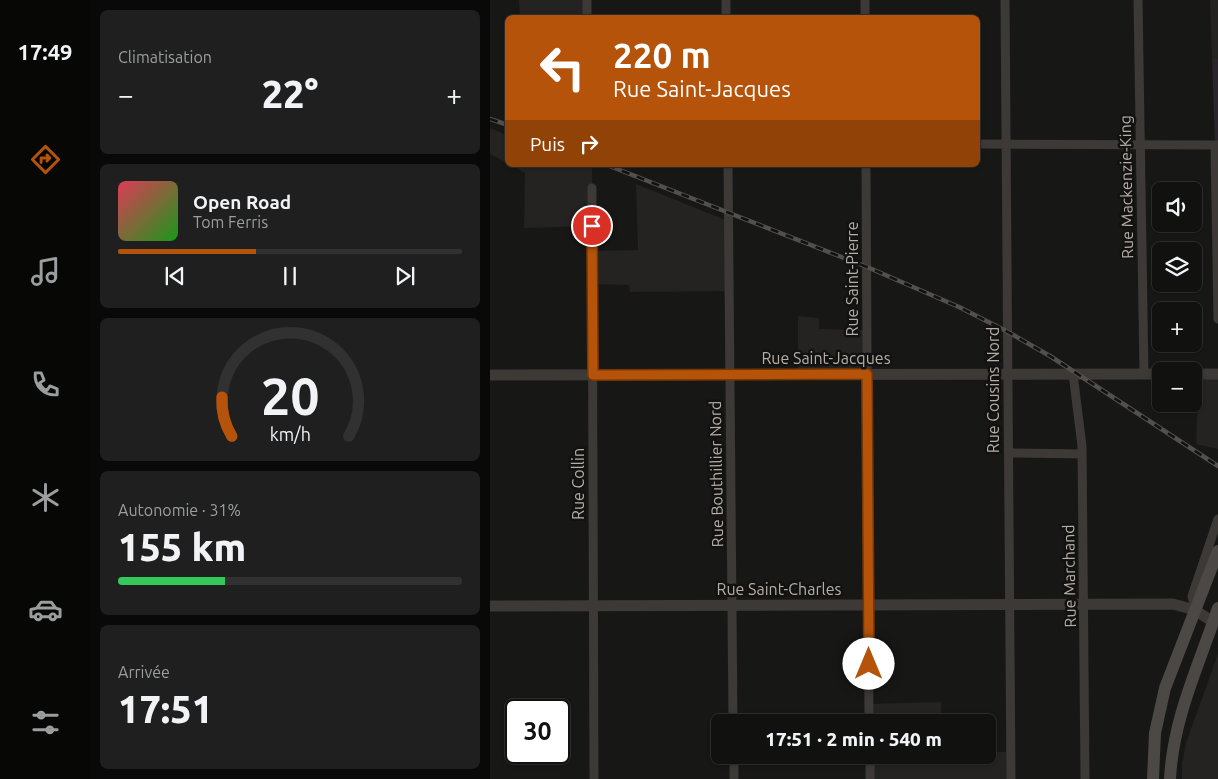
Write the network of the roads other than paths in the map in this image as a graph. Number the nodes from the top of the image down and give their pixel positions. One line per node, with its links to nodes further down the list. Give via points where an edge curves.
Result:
1 (587, 0): 6 (street)
2 (726, 0): 7 (street)
3 (865, 0): 8 (street)
4 (1005, 0): 10 (street, Rue Cousins Nord)
5 (1138, 0): 11 (street, Rue Mackenzie-King)
6 (587, 15)
7 (726, 15)
8 (865, 15)
9 (980, 144): 10 (street)
10 (1006, 144): 11 (street); 18 (street, Rue Cousins Nord)
11 (1140, 145): 12 (street); 20 (street, Rue Mackenzie-King)
12 (1216, 146): 16 (street)
13 (728, 167): 26 (street, Rue Bouthillier Nord)
14 (866, 167): 17 (street, Rue Saint-Pierre)
15 (592, 188): 25 (street, Rue Collin)
16 (1218, 319)
17 (867, 374): 18 (street, Rue Saint-Jacques); 26 (street, Rue Saint-Jacques); 35 (street, Rue Saint-Pierre)
18 (1008, 374): 19 (street, Rue Saint-Jacques); 27 (street, Rue Cousins Nord)
19 (1073, 374): 20 (street, Rue Saint-Jacques); 28 (street, Rue Marchand)
20 (1144, 374): 21 (street, Rue Saint-Jacques)
21 (1152, 374)
22 (1202, 374): 23 (street)
23 (1218, 374)
24 (490, 375): 25 (street, Rue Saint-Jacques)
25 (593, 375): 26 (street, Rue Saint-Jacques); 33 (street, Rue Collin)
26 (730, 375): 34 (street, Rue Bouthillier Nord)
27 (1009, 453): 28 (street); 31 (street, Rue Cousins Nord)
28 (1082, 454): 32 (street, Rue Marchand)
29 (1218, 519): 38 (street, via 1192,596)
30 (1218, 551): 38 (main road)
31 (1010, 604): 32 (street, Rue Saint-Charles); 35 (street, Rue Saint-Charles); 49 (street, Rue Cousins Nord)
32 (1084, 604): 38 (street, Rue Saint-Charles, via 1173,604); 50 (street, Rue Marchand)
33 (594, 605): 34 (street, Rue Saint-Charles); 36 (street, Rue Saint-Charles); 46 (street, Rue Collin)
34 (732, 605): 35 (street, Rue Saint-Charles); 42 (street, Rue Bouthillier Nord)
35 (869, 605): 43 (street, Rue Saint-Pierre)
36 (490, 606)
37 (1218, 608): 39 (main road)
38 (1195, 610): 39 (street, Rue Saint-Charles); 40 (main road)
39 (1216, 624): 41 (main road)
40 (1176, 660): 41 (main road, via 1188,670); 51 (main road, via 1165,688 1155,733)
41 (1186, 696): 52 (main road, via 1175,739)
42 (733, 714)
43 (869, 714)
44 (734, 764): 47 (street)
45 (870, 764): 48 (street)
46 (594, 779)
47 (734, 779)
48 (870, 779)
49 (1011, 779)
50 (1086, 779)
51 (1153, 779)
52 (1170, 779)

